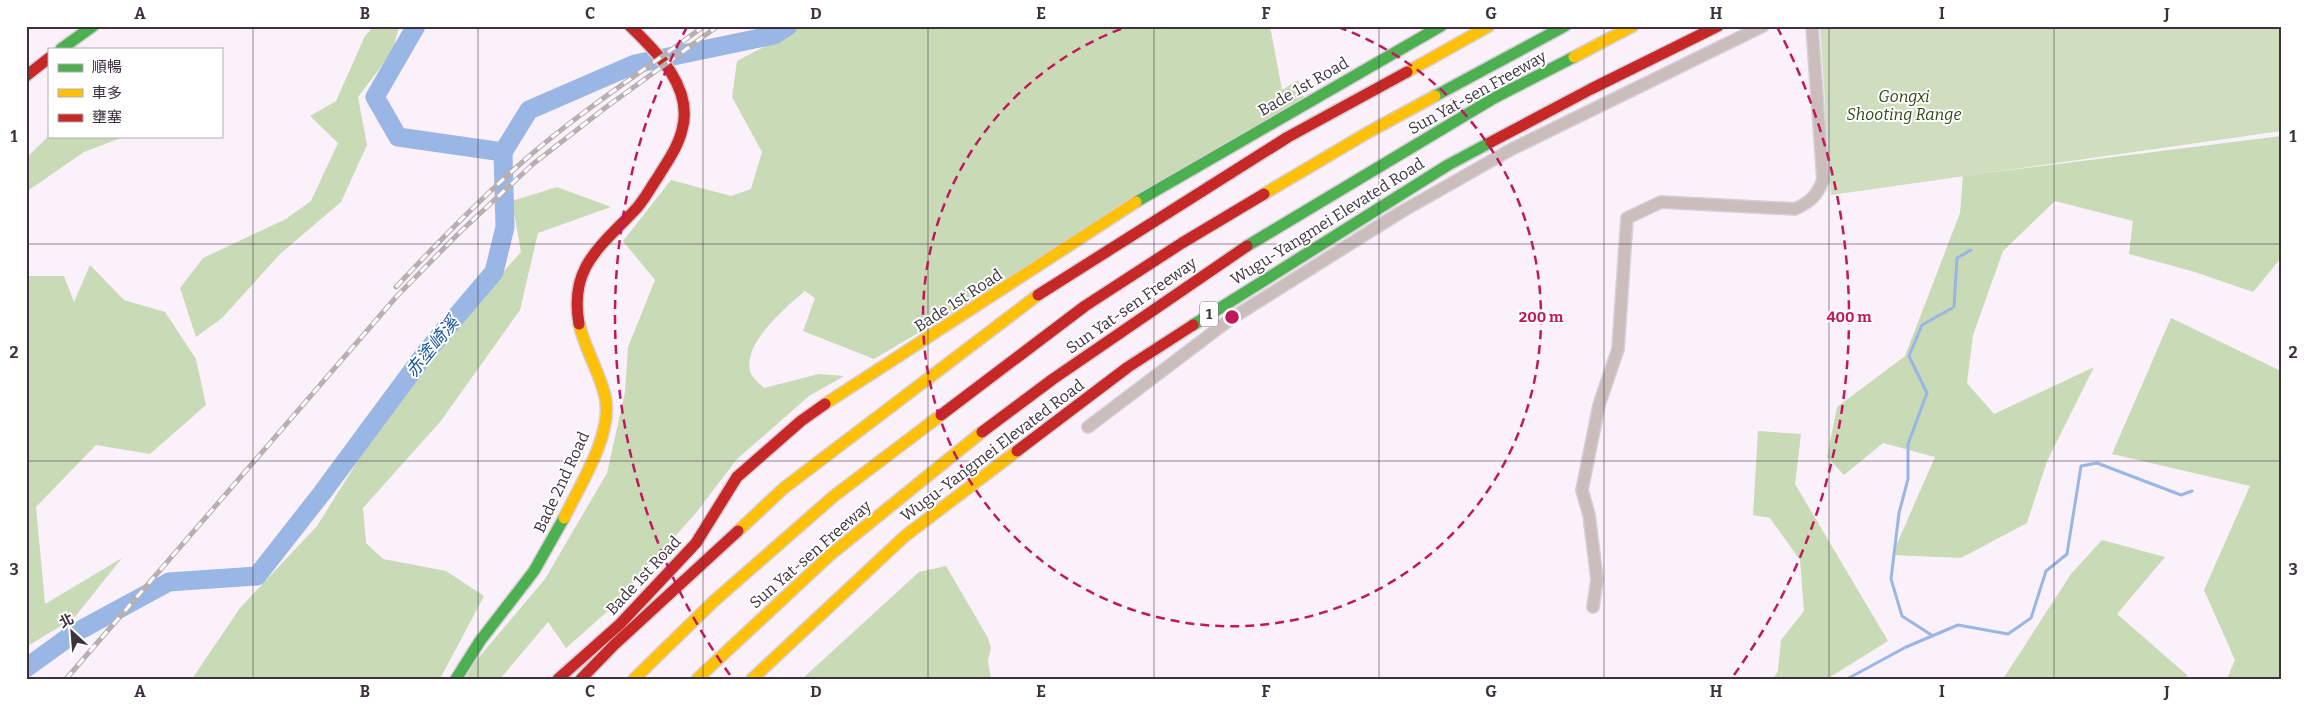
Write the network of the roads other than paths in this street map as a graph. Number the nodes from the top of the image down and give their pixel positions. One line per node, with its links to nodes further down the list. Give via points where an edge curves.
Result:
1 (93, 26): 10 (main road)
2 (630, 26): 15 (main road, Bade 2nd Road, via 669,68 683,101 684,122 670,158 637,207 593,252 578,284 582,334 589,358 602,383 607,404 605,423 587,470 550,545)
3 (1441, 26): 16 (main road, Bade 1st Road, via 1136,202 846,389 802,421 737,478 696,543 620,624)
4 (1489, 26): 17 (main road, via 1288,137 1034,297 784,488)
5 (1565, 26): 18 (main road, Sun Yat-sen Freeway, via 1350,142 1182,243 1085,306 834,496 714,601)
6 (1633, 26): 19 (main road, Sun Yat-sen Freeway / 1, via 1494,98 1320,201 1227,258 1053,379 957,450 830,555)
7 (1718, 26): 20 (main road, Wugu-Yangmei Elevated Road / 1, via 1448,165 1128,367 905,536)
8 (1763, 26): 13 (street, via 1512,149 1401,212 1232,318)
9 (1812, 26): 14 (street, via 1823,180 1819,192 1795,210 1661,202 1627,218 1618,349 1600,406 1582,490 1589,515 1597,579)
10 (62, 48)
11 (48, 59): 12 (main road)
12 (26, 76)
13 (1088, 427)
14 (1593, 607)
15 (456, 679)
16 (558, 679)
17 (581, 679)
18 (634, 679)
19 (696, 679)
20 (752, 679)

